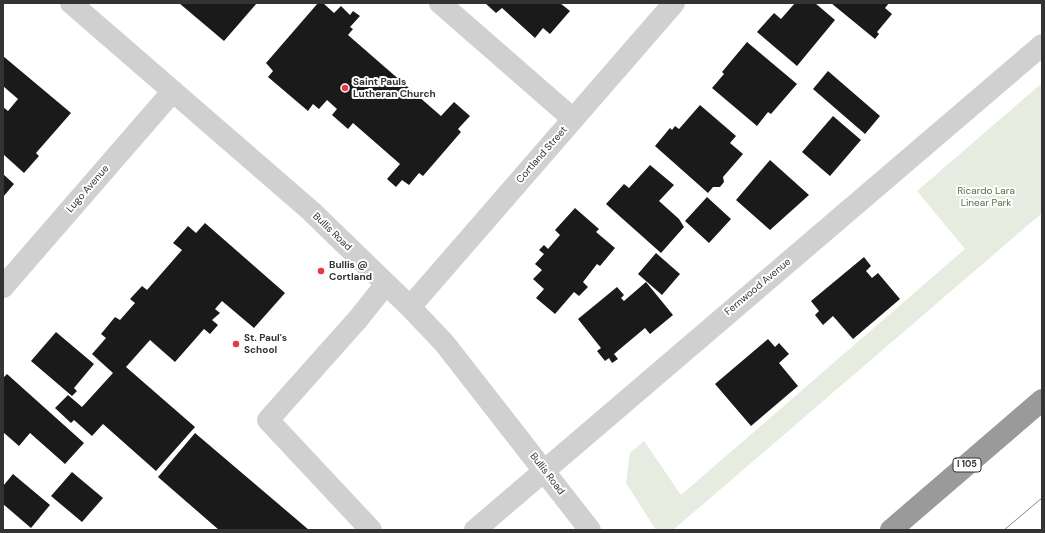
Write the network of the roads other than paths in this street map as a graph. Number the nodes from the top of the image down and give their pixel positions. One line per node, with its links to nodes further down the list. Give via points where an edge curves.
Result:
1 (71, 3): 5 (street, Bullis Road)
2 (440, 3): 6 (street)
3 (674, 3): 6 (street, Cortland Street)
4 (1042, 45): 11 (street, Fernwood Avenue)
5 (173, 91): 7 (street, Bullis Road, via 311,211); 8 (street, Lugo Avenue)
6 (573, 119): 9 (street, Cortland Street)
7 (386, 284): 9 (street, Bullis Road); 12 (street, via 268,420)
8 (3, 287)
9 (410, 307): 11 (street, Bullis Road, via 445,344)
10 (1042, 400): 15 (highway, I 105)
11 (544, 470): 13 (street, Fernwood Avenue); 14 (street, Bullis Road)
12 (371, 530)
13 (475, 530)
14 (590, 530)
15 (891, 530)

